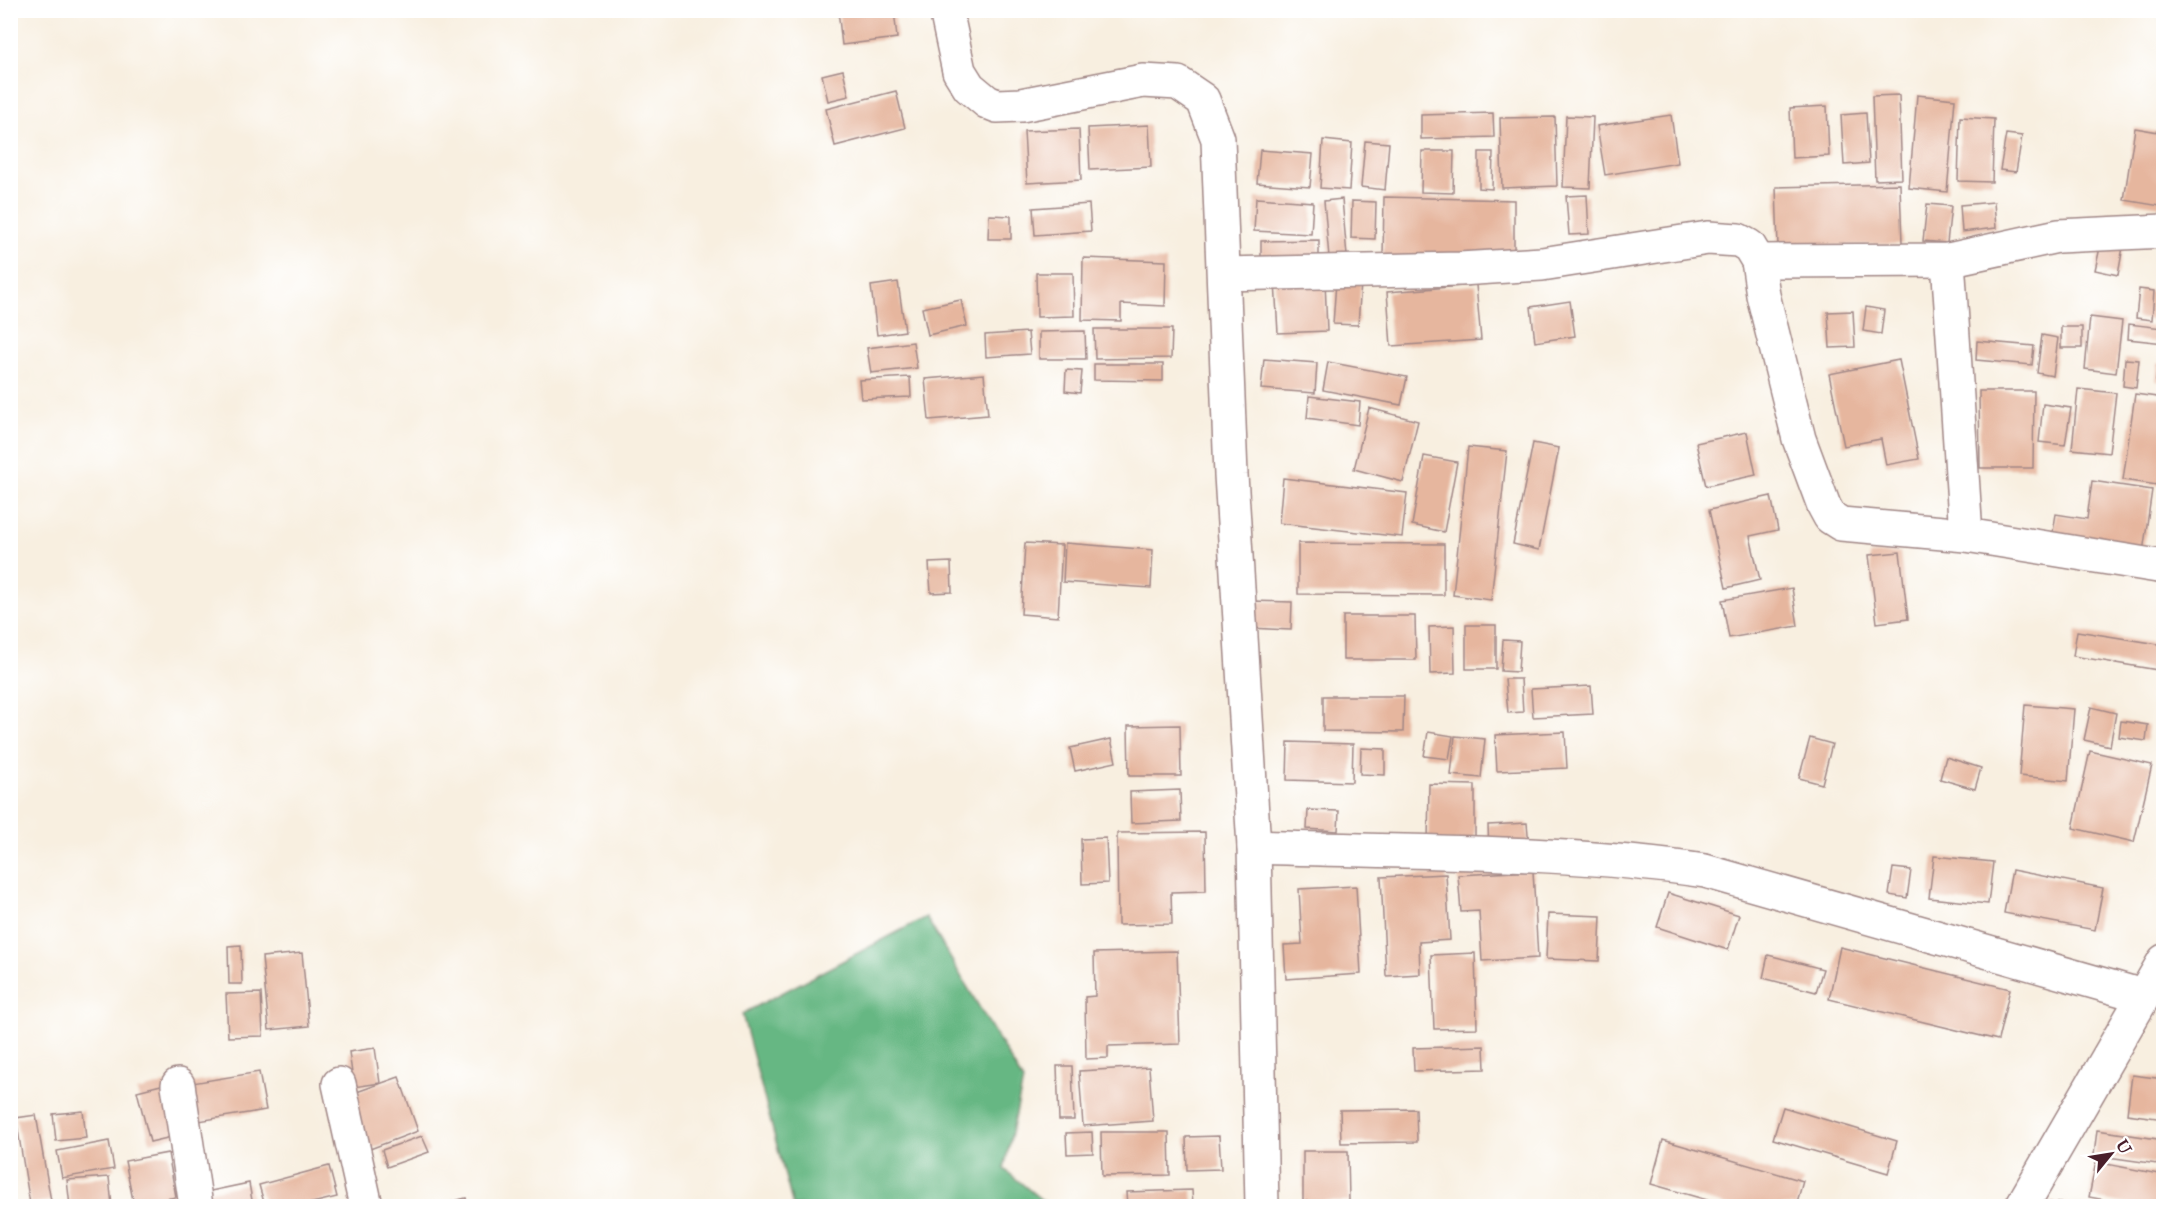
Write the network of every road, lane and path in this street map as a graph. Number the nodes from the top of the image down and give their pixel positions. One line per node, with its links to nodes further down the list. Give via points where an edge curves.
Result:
1 (946, 10): 5 (street, via 959,71 980,98 997,106 1021,105 1143,81 1178,83 1196,92 1218,140)
2 (2163, 231): 3 (street, via 2058,236)
3 (1948, 260): 4 (street); 6 (street)
4 (1758, 261): 5 (street, via 1749,246 1738,240 1708,238 1530,265); 6 (street, via 1799,439 1830,517 1842,524)
5 (1224, 274): 8 (street, via 1232,487)
6 (1966, 535): 7 (street)
7 (2163, 567)
8 (1254, 847): 10 (street, via 1531,856 1648,863 1705,872); 15 (street)
9 (2163, 961): 10 (street)
10 (2143, 996): 16 (street)
11 (339, 1084): 14 (street)
12 (178, 1085): 13 (street)
13 (196, 1206)
14 (366, 1206)
15 (1262, 1206)
16 (2022, 1206)

